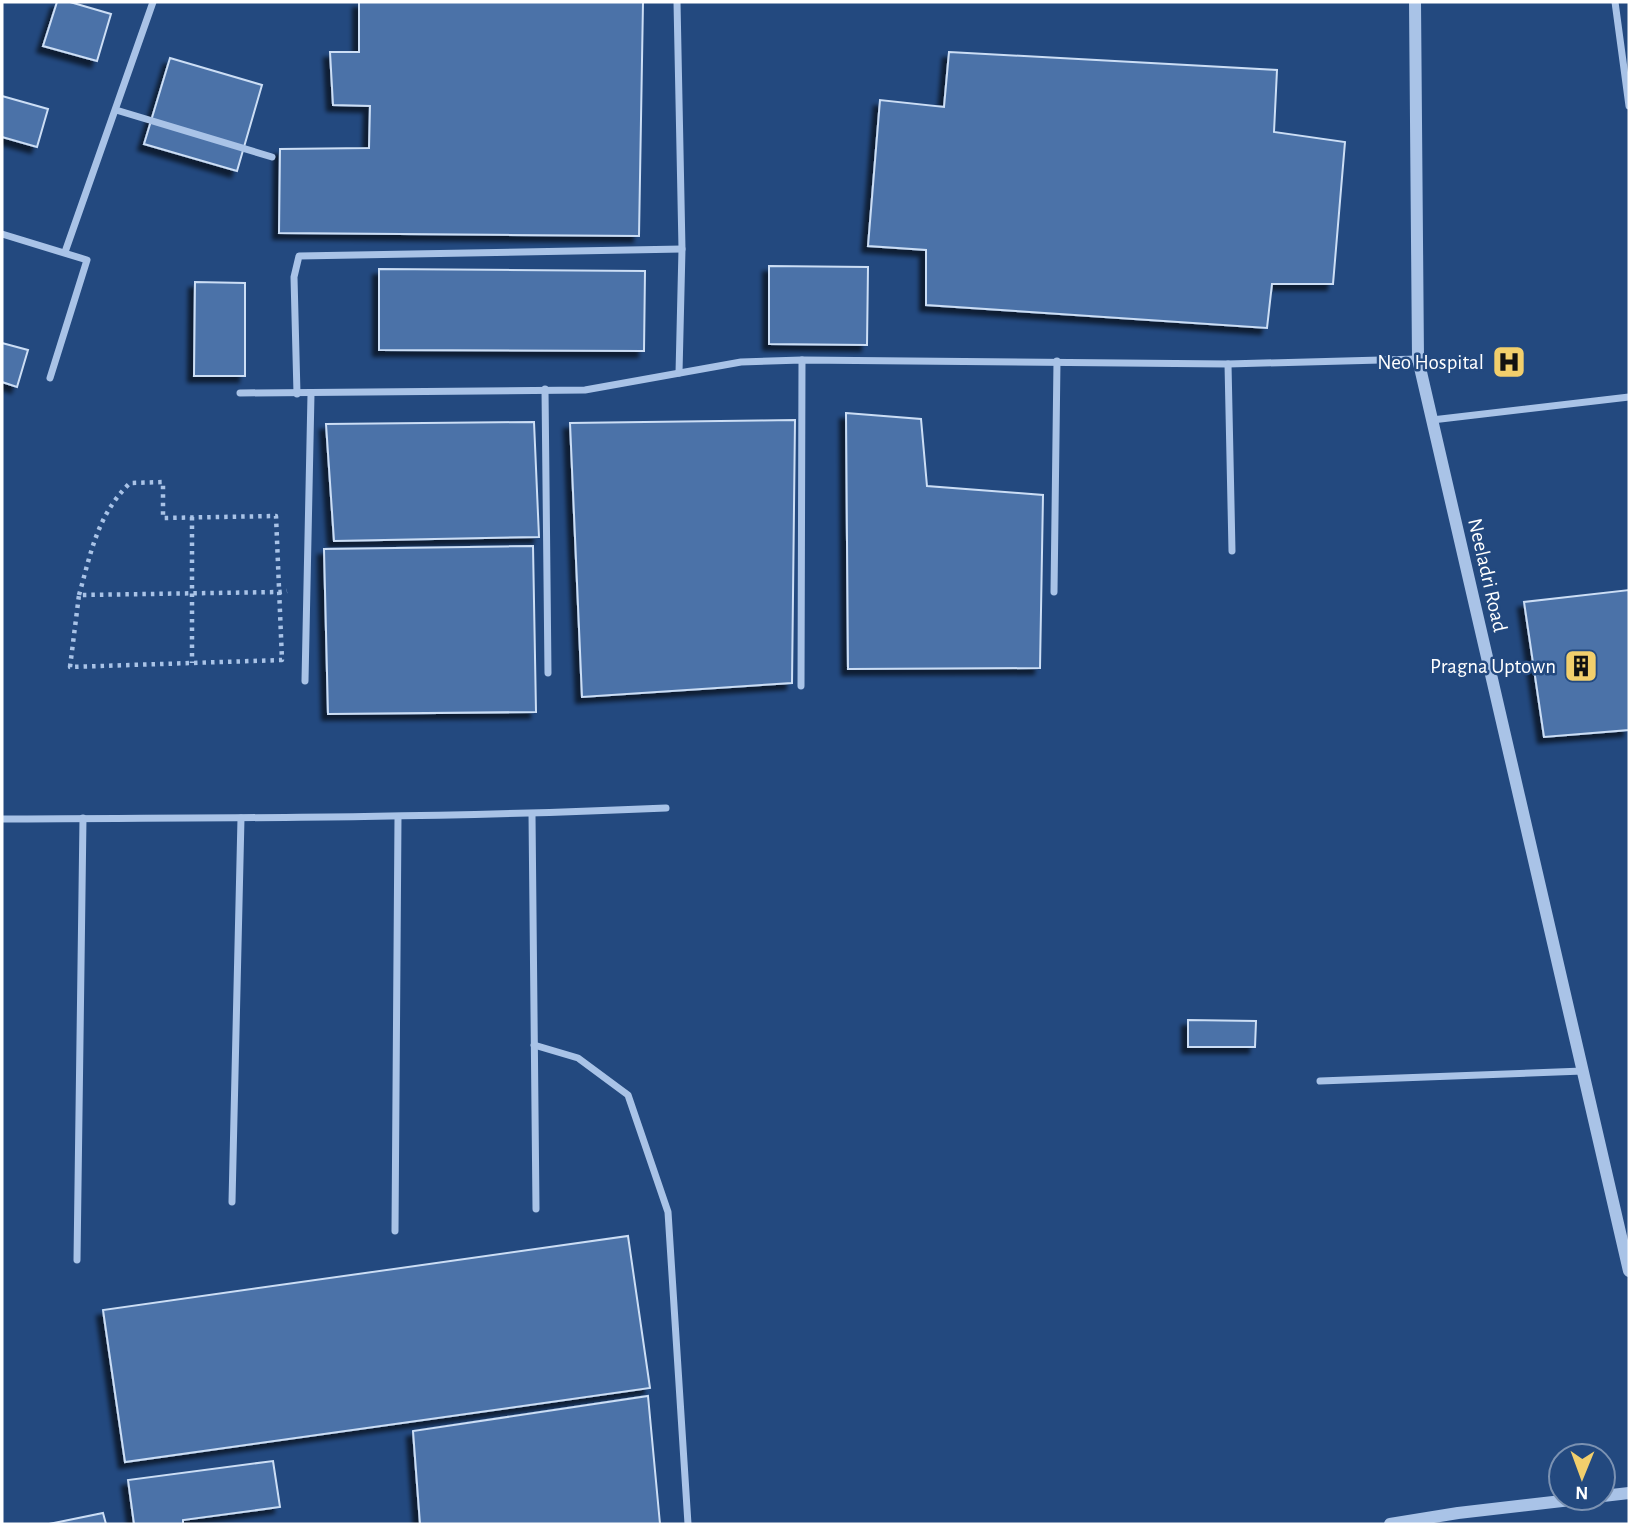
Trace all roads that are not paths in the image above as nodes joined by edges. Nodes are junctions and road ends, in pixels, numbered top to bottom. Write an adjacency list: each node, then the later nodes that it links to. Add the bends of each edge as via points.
1 (153, 2): 6 (street)
2 (677, 2): 9 (street)
3 (1415, 2): 11 (street, Neeladri Road)
4 (1615, 2): 5 (street)
5 (1629, 106)
6 (116, 110): 7 (street); 10 (street)
7 (272, 157)
8 (2, 234): 10 (street)
9 (681, 249): 15 (street); 19 (street, via 299,256 294,277)
10 (65, 253): 16 (street, via 88,260)
11 (1418, 359): 14 (street); 22 (street, Neeladri Road)
12 (802, 360): 13 (street); 15 (street, via 741,362); 27 (street)
13 (1057, 361): 14 (street); 24 (street)
14 (1228, 364): 23 (street)
15 (679, 373): 17 (street, via 585,390)
16 (50, 378)
17 (545, 389): 20 (street); 25 (street)
18 (240, 393): 19 (street)
19 (298, 394): 20 (street)
20 (311, 394): 26 (street)
21 (1629, 397): 22 (street)
22 (1432, 421): 35 (street, Neeladri Road)
23 (1232, 551)
24 (1054, 592)
25 (548, 673)
26 (305, 681)
27 (801, 686)
28 (666, 808): 29 (street)
29 (532, 814): 30 (street); 34 (street)
30 (398, 817): 32 (street); 39 (street)
31 (83, 818): 32 (street); 33 (street); 40 (street)
32 (241, 818): 37 (street)
33 (2, 819)
34 (534, 1045): 38 (street); 43 (street, via 578,1058 628,1095 668,1212)
35 (1583, 1071): 36 (street); 41 (street, Neeladri Road)
36 (1320, 1081)
37 (232, 1202)
38 (536, 1209)
39 (396, 1231)
40 (77, 1260)
41 (1629, 1271)
42 (1547, 1503): 44 (street)
43 (688, 1524)
44 (1390, 1524)

